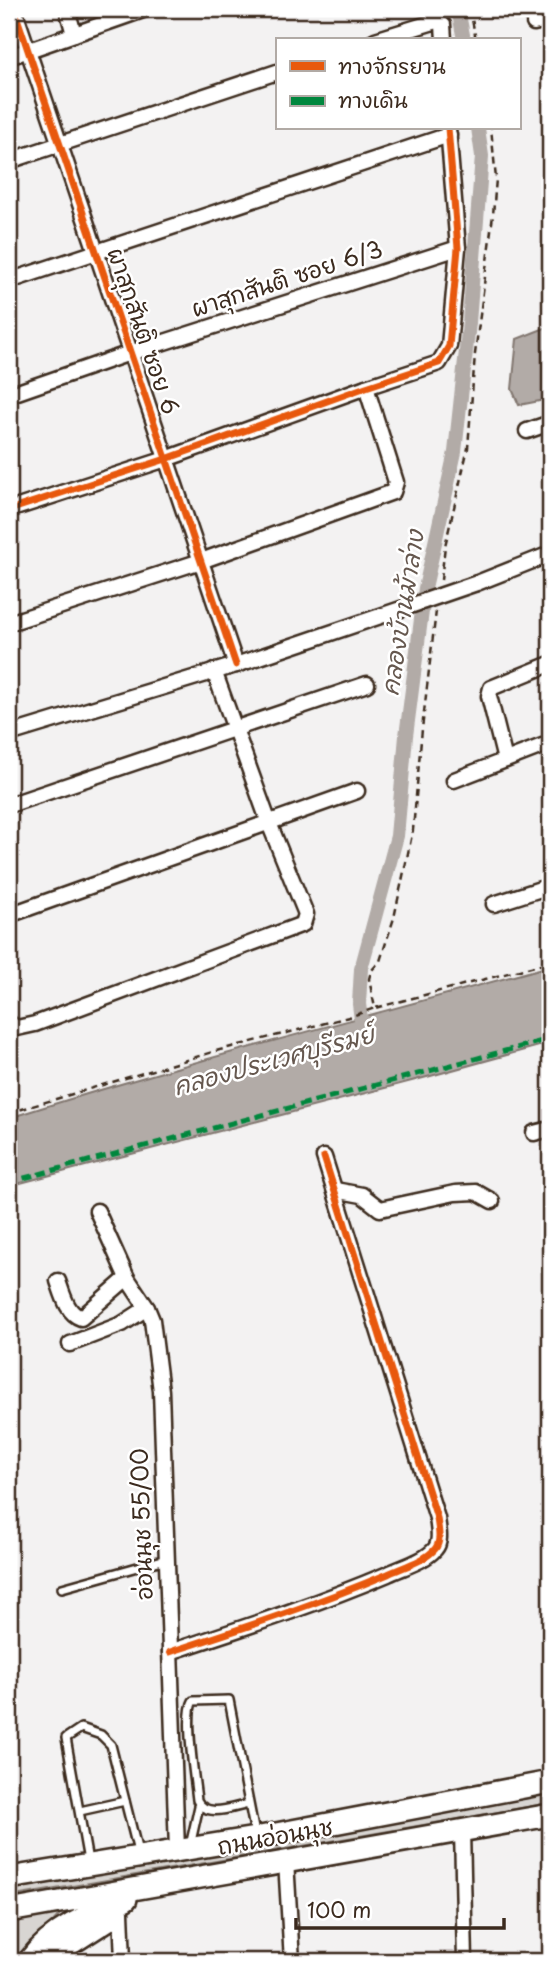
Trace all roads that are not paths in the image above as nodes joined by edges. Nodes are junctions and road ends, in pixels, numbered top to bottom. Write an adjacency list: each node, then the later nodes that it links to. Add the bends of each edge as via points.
1 (14, 9): 9 (street, ผาสุกสันติ ซอย 6)
2 (67, 9): 6 (street)
3 (146, 9): 6 (street)
4 (550, 19): 5 (street)
5 (534, 23)
6 (74, 34): 9 (street)
7 (381, 38): 8 (street, via 437,21 443,25)
8 (444, 38)
9 (28, 51): 10 (street); 13 (street, ผาสุกสันติ ซอย 6)
10 (9, 57)
11 (276, 72): 13 (street)
12 (449, 131): 15 (street); 16 (street)
13 (59, 143): 14 (street); 16 (street, ผาสุกสันติ ซอย 6)
14 (9, 161)
15 (458, 248): 18 (street, ผาสุกสันติ ซอย 6/3); 19 (street, via 446,355 439,363)
16 (96, 252): 17 (street); 18 (street, ผาสุกสันติ ซอย 6)
17 (9, 281)
18 (130, 353): 20 (street, ผาสุกสันติ ซอย 6/3); 23 (street, ผาสุกสันติ ซอย 6)
19 (366, 387): 23 (street); 26 (street, via 396,482 393,492)
20 (9, 395)
21 (550, 423): 22 (street)
22 (527, 431)
23 (166, 459): 24 (street); 26 (street, ผาสุกสันติ ซอย 6)
24 (9, 510)
25 (550, 554): 29 (street, bridge)
26 (201, 561): 27 (street); 29 (street, ผาสุกสันติ ซอย 6)
27 (9, 623)
28 (550, 664): 35 (street, via 491,688)
29 (236, 665): 30 (street)
30 (214, 671): 32 (street); 33 (street)
31 (367, 684): 32 (street)
32 (236, 729): 38 (street); 39 (street)
33 (9, 734)
34 (550, 743): 35 (street)
35 (505, 760): 36 (street)
36 (454, 779)
37 (358, 791): 39 (street)
38 (9, 805)
39 (269, 823): 42 (street); 43 (street, via 306,914 303,924 35,1024 17,1028)
40 (550, 886): 41 (street)
41 (494, 904)
42 (9, 915)
43 (9, 1023)
44 (550, 1129): 45 (street)
45 (534, 1133)
46 (324, 1157): 47 (street)
47 (335, 1190): 48 (street, via 362,1195 380,1209 455,1193 476,1192); 56 (street, via 434,1507 440,1542 415,1562 373,1580)
48 (492, 1200)
49 (97, 1211): 50 (street, อ่อนนุช 55/00)
50 (127, 1278): 51 (street, via 82,1318 69,1309); 52 (street, อ่อนนุช 55/00)
51 (58, 1281)
52 (147, 1308): 53 (street, via 122,1324); 54 (street, อ่อนนุช 55/00, via 161,1391)
53 (70, 1344)
54 (166, 1559): 55 (lane); 56 (street, อ่อนนุช 55/00)
55 (62, 1588)
56 (170, 1653): 65 (street, อ่อนนุช 55/00)
57 (550, 1782): 64 (main road, ถนนอ่อนนุช)
58 (125, 1801): 61 (lane); 61 (lane, via 111,1745 101,1735 82,1728 66,1738); 66 (lane)
59 (249, 1804): 60 (lane, via 217,1810); 60 (lane, via 229,1700 214,1699 196,1700 190,1709); 64 (lane)
60 (199, 1805): 65 (lane)
61 (80, 1811): 68 (lane)
62 (550, 1815): 63 (main road, ถนนอ่อนนุช)
63 (462, 1830): 67 (main road, ถนนอ่อนนุช); 77 (street)
64 (255, 1838): 65 (main road, ถนนอ่อนนุช)
65 (183, 1849): 66 (main road, ถนนอ่อนนุช)
66 (139, 1857): 68 (main road, ถนนอ่อนนุช)
67 (286, 1861): 70 (main road, ถนนอ่อนนุช); 76 (street)
68 (89, 1865): 69 (main road, ถนนอ่อนนุช)
69 (9, 1878)
70 (170, 1882): 71 (main road, ถนนอ่อนนุช); 72 (main road); 73 (main road, via 70,1925)
71 (9, 1911)
72 (121, 1912): 74 (main road, via 91,1929); 75 (street)
73 (29, 1961)
74 (52, 1961)
75 (123, 1961)
76 (292, 1961)
77 (465, 1961)

